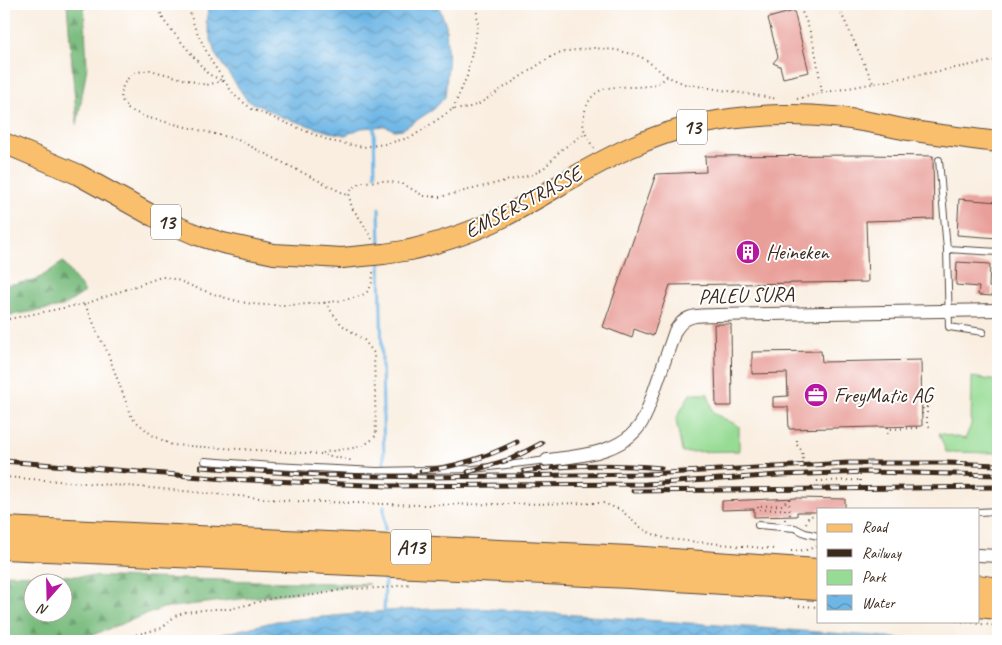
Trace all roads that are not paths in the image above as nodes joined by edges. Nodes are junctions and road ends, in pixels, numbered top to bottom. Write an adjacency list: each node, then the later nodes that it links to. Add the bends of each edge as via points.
1 (998, 142): 2 (main road, EMSERSTRASSE / 13, bridge, via 835,117 782,115 732,119 693,126 638,144 602,160 502,218 461,235 410,250 342,258 274,254 197,235 153,216 77,174)
2 (4, 143)
3 (939, 160): 4 (lane)
4 (947, 249): 5 (lane); 7 (lane)
5 (998, 252)
6 (998, 310): 7 (street, PALEU SURA)
7 (947, 311): 8 (lane, via 949,327); 9 (street, PALEU SURA, via 687,317 675,331 643,422 637,430 622,441 595,452)
8 (983, 332)
9 (548, 460): 10 (lane, via 474,469 366,470)
10 (205, 461)
11 (998, 511): 12 (lane)
12 (980, 512)
13 (758, 525): 15 (lane, via 795,528)
14 (4, 528): 19 (highway, A13, via 630,557)
15 (817, 536)
16 (4, 548): 21 (highway, A13, via 638,577)
17 (980, 554): 18 (street)
18 (998, 556)
19 (817, 570)
20 (980, 586): 22 (highway)
21 (817, 589)
22 (998, 589)
23 (980, 606): 24 (highway)
24 (998, 608)

